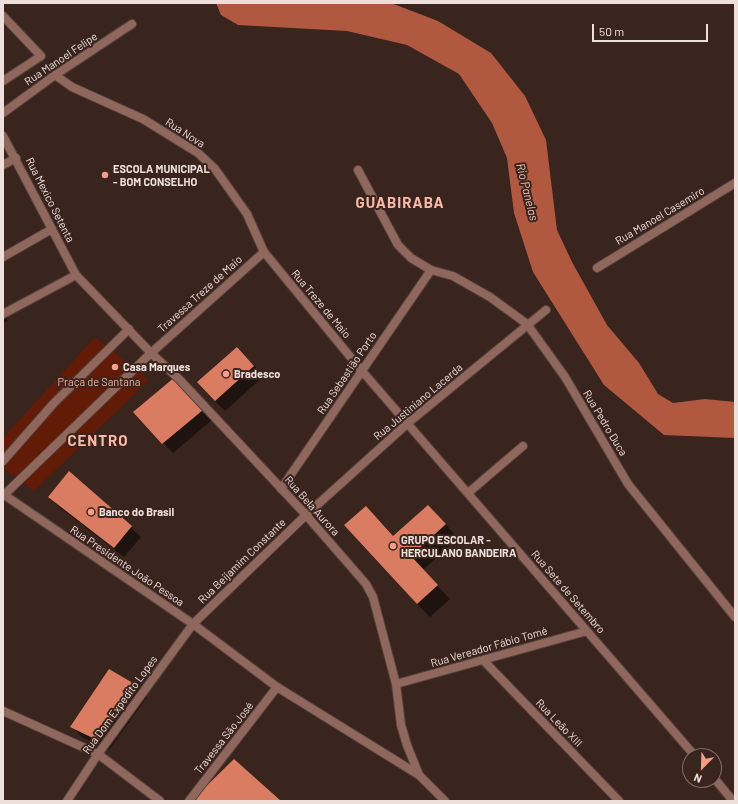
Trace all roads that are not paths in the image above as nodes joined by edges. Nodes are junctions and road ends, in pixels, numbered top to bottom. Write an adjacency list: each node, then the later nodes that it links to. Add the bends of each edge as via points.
1 (3, 16): 4 (street, via 41,56)
2 (132, 24): 3 (street, Rua Manoel Felipe)
3 (55, 75): 5 (street, Rua Manoel Felipe); 12 (street, Rua Nova, via 78,90 143,119 198,153 215,169 247,214)
4 (3, 81)
5 (3, 113)
6 (3, 136): 7 (street, Rua Mexico Setenta)
7 (16, 158): 8 (street); 11 (street, Rua Mexico Setenta)
8 (3, 166)
9 (358, 170): 15 (street, Rua Pedro Duca, via 398,245 411,258)
10 (735, 183): 14 (street, Rua Manoel Casemiro)
11 (52, 228): 13 (street); 16 (street, Rua Mexico Setenta)
12 (264, 252): 21 (street, Travessa Treze de Maio); 22 (street, Rua Treze de Maio)
13 (3, 257)
14 (597, 268)
15 (431, 270): 19 (street, Rua Pedro Duca, via 454,276 473,286); 22 (street, Rua Sebastião Porto)
16 (76, 275): 18 (street); 20 (street, Rua Bela Aurora)
17 (546, 310): 19 (street, Rua Justiniano Lacerda)
18 (3, 314)
19 (527, 324): 23 (street, Rua Justiniano Lacerda); 30 (street, Rua Pedro Duca, via 565,377 628,484)
20 (129, 329): 21 (street, Rua Bela Aurora); 25 (street, via 54,403)
21 (151, 353): 26 (street, Rua Bela Aurora, via 180,379); 28 (street)
22 (362, 371): 23 (street, Rua Treze de Maio); 26 (street, Rua Sebastião Porto)
23 (408, 423): 27 (street, Rua Sete de Setembro); 29 (street, Rua Justiniano Lacerda)
24 (523, 446): 27 (street)
25 (3, 461)
26 (281, 489): 29 (street, Rua Bela Aurora)
27 (468, 493): 32 (street, Rua Sete de Setembro)
28 (4, 494): 31 (street, Rua Presidente João Pessoa)
29 (306, 515): 31 (street, Rua Beijamim Constante); 34 (street, Rua Bela Aurora, via 366,584 373,597)
30 (735, 617)
31 (193, 624): 35 (street, Rua Presidente João Pessoa); 38 (street, Rua Dom Expedito Lopes)
32 (587, 631): 33 (street, Rua Vereador Fábio Tomé); 37 (street, Rua Sete de Setembro)
33 (483, 660): 34 (street, Rua Vereador Fábio Tomé); 45 (street, Rua Leão XIII)
34 (396, 684): 39 (street, Rua Bela Aurora, via 401,725)
35 (277, 688): 39 (street, Rua Presidente João Pessoa); 43 (street, Travessa São José)
36 (3, 711): 38 (street)
37 (688, 748)
38 (98, 754): 41 (street, Rua Dom Expedito Lopes); 42 (street)
39 (419, 775): 44 (street, Rua Bela Aurora)
40 (722, 788): 46 (street)
41 (67, 801)
42 (160, 801)
43 (189, 801)
44 (445, 801)
45 (619, 801)
46 (733, 801)

